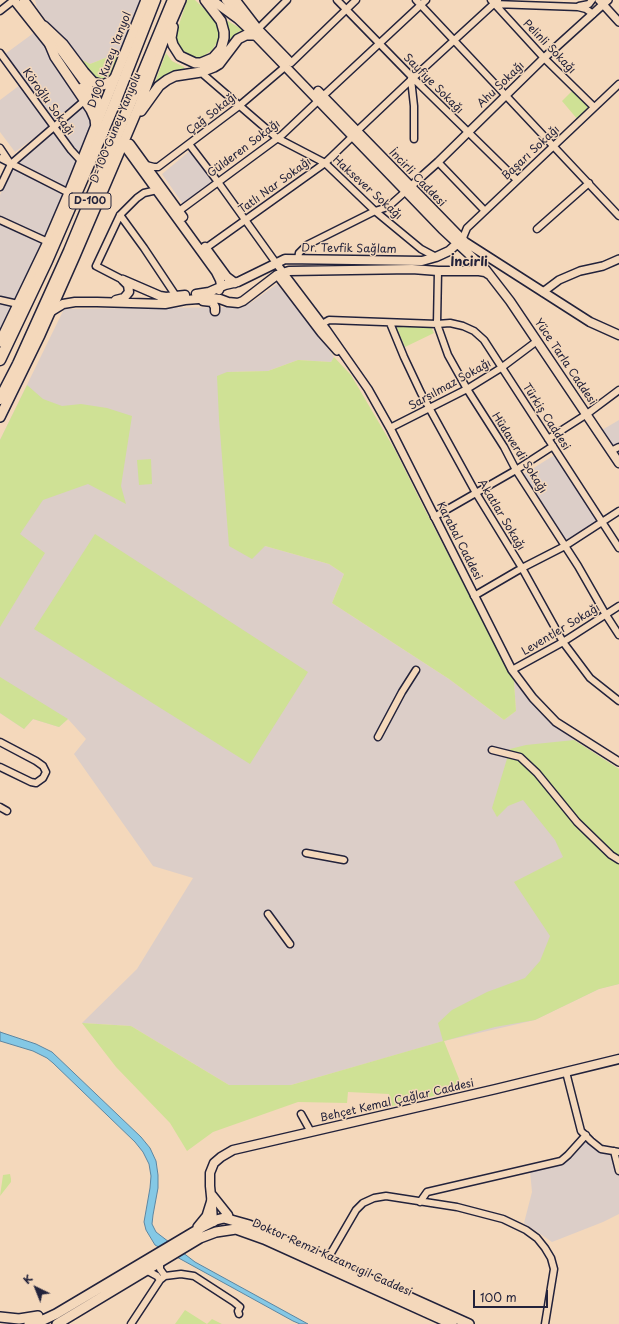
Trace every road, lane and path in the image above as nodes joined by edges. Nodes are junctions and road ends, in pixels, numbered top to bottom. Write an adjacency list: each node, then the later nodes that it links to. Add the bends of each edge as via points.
1 (4, 0): 23 (street)
2 (14, 0): 23 (street); 31 (main road)
3 (24, 0): 25 (main road)
4 (30, 0): 25 (main road)
5 (146, 0): 35 (main road, D100 Kuzey Yanyol)
6 (155, 0): 108 (highway, D-100, via 77,192)
7 (206, 0): 19 (main road, via 222,21 224,38 217,54 201,63 184,59 173,45 171,38)
8 (212, 0): 28 (main road, İncirli Caddesi)
9 (226, 0): 28 (main road, İncirli Caddesi)
10 (235, 0): 28 (main road)
11 (287, 0): 28 (street)
12 (338, 0): 22 (street, Sayfiye Sokağı)
13 (356, 0): 22 (street, Çağ Sokağı)
14 (416, 0): 20 (street)
15 (426, 0): 20 (street, Gülderen Sokağı)
16 (592, 0): 21 (street, via 589,4)
17 (494, 1): 21 (street); 29 (street, Tatlı Nar Sokağı); 33 (street, Pelinli Sokağı)
18 (603, 1): 24 (street, Ahu Sokağı); 26 (street)
19 (177, 3): 46 (main road, D-100 Güney Yanyolu); 113 (highway, D-100, via 66,258)
20 (421, 5): 29 (street); 30 (street, Gülderen Sokağı)
21 (578, 7): 24 (street)
22 (347, 10): 30 (street, Sayfiye Sokağı); 34 (street, Çağ Sokağı)
23 (1, 11)
24 (593, 14): 33 (street, Ahu Sokağı)
25 (36, 15): 27 (main road)
26 (619, 22)
27 (44, 26): 31 (main road, via 99,107); 35 (main road, via 93,82 103,85)
28 (256, 30): 34 (main road, İncirli Caddesi); 46 (main road, via 238,39 214,67 175,76 159,86)
29 (455, 41): 37 (street, Tatlı Nar Sokağı); 39 (street)
30 (380, 44): 37 (street, Sayfiye Sokağı); 40 (street, Gülderen Sokağı)
31 (50, 45): 41 (main road, via 55,58)
32 (0, 53): 44 (street, Köroğlu Sokağı)
33 (544, 58): 39 (street, Ahu Sokağı); 43 (street, Pelinli Sokağı)
34 (288, 65): 40 (main road, İncirli Caddesi); 42 (street, Çağ Sokağı)
35 (117, 75): 45 (main road, D100 Kuzey Yanyol)
36 (204, 75): 42 (street, Haksever Sokağı)
37 (412, 79): 47 (street, Sayfiye Sokağı); 48 (street, Tatlı Nar Sokağı); 50 (street)
38 (618, 86): 43 (street, Başarı Sokağı)
39 (506, 96): 47 (street, Ahu Sokağı); 52 (street)
40 (321, 98): 48 (main road, İncirli Caddesi); 49 (street, Gülderen Sokağı)
41 (84, 101): 44 (street); 45 (main road, via 95,119)
42 (239, 106): 49 (street, Haksever Sokağı); 51 (street, Çağ Sokağı)
43 (594, 107): 52 (street, Başarı Sokağı)
44 (55, 127): 55 (street, Köroğlu Sokağı); 58 (street)
45 (96, 128): 55 (main road, D100 Kuzey Yanyol)
46 (129, 128): 101 (main road, D-100 Güney Yanyolu)
47 (468, 132): 56 (street, Ahu Sokağı); 60 (street, Sayfiye Sokağı)
48 (355, 133): 57 (street, Tatlı Nar Sokağı); 64 (main road, İncirli Caddesi)
49 (277, 138): 57 (street, Haksever Sokağı); 61 (street, Gülderen Sokağı)
50 (414, 139)
51 (190, 144): 59 (street, Çağ Sokağı, via 158,166); 61 (street)
52 (554, 145): 60 (street, Başarı Sokağı); 62 (street)
53 (0, 148): 58 (street)
54 (0, 158): 58 (street)
55 (82, 162): 66 (main road, D100 Kuzey Yanyol)
56 (438, 162): 64 (street, Ahu Sokağı); 69 (street)
57 (325, 163): 68 (street, Haksever Sokağı); 73 (street, Tatlı Nar Sokağı)
58 (11, 164): 63 (street); 66 (street)
59 (146, 165): 65 (main road, via 128,146); 67 (main road)
60 (517, 180): 69 (street, Başarı Sokağı)
61 (218, 182): 67 (street, Gülderen Sokağı); 73 (street)
62 (589, 183): 71 (street); 74 (street)
63 (0, 187)
64 (408, 189): 68 (street, via 388,207); 76 (main road, İncirli Caddesi)
65 (157, 190): 70 (street, via 144,193); 91 (main road, via 217,274 221,285)
66 (69, 193): 75 (main road, D100 Kuzey Yanyol)
67 (179, 211): 77 (main road)
68 (375, 211): 78 (street, Haksever Sokağı); 80 (street, via 307,245 299,253)
69 (485, 211): 76 (street, Başarı Sokağı, via 467,228)
70 (120, 215): 89 (street, via 96,266); 93 (street)
71 (619, 216)
72 (0, 220): 75 (street)
73 (245, 220): 77 (street, Tatlı Nar Sokağı); 83 (street)
74 (537, 229)
75 (48, 242): 99 (main road, D100 Kuzey Yanyol)
76 (461, 243): 79 (main road, Dr. Tevfik Sağlam); 84 (main road, via 455,253); 87 (main road, İncirli Caddesi); 88 (main road, İncirli Caddesi)
77 (206, 248): 90 (main road, via 227,277)
78 (421, 249): 79 (street, Haksever Sokağı); 82 (street, via 423,255)
79 (436, 257): 82 (main road, Dr. Tevfik Sağlam)
80 (298, 258): 82 (main road, Dr. Tevfik Sağlam); 83 (main road, Dr. Tevfik Sağlam)
81 (619, 259): 92 (street, via 559,280)
82 (418, 261)
83 (276, 263): 86 (street, Karabal Caddesi); 90 (main road, Dr. Tevfik Sağlam)
84 (412, 269): 85 (main road); 86 (main road, via 336,269 289,271)
85 (438, 271): 87 (main road, via 479,271); 104 (street, Hüdaverdi Sokağı)
86 (280, 274): 94 (main road); 103 (street, Karabal Caddesi); 109 (street, Karabal Caddesi, via 321,333)
87 (490, 276): 88 (main road, via 495,268); 106 (main road, Yüce Tarla Caddesi)
88 (517, 276): 92 (main road, İncirli Caddesi)
89 (123, 280): 93 (main road, via 160,296); 98 (main road, via 129,289 126,297)
90 (238, 282): 91 (main road); 94 (main road, via 248,287)
91 (219, 289): 93 (main road); 95 (main road)
92 (543, 292): 105 (main road, İncirli Caddesi, via 590,322)
93 (176, 296)
94 (247, 298): 95 (main road, via 238,303)
95 (220, 299): 97 (main road)
96 (0, 300): 99 (street)
97 (185, 300): 98 (main road, via 165,304); 100 (main road, via 212,302)
98 (97, 302): 101 (main road, via 63,304)
99 (18, 304): 107 (main road, D100 Kuzey Yanyol)
100 (215, 311)
101 (50, 312): 116 (main road, D-100 Güney Yanyolu)
102 (390, 323): 103 (street, Türkiş Caddesi, via 329,320); 104 (street, Türkiş Caddesi); 114 (street, Akatlar Sokağı)
103 (322, 324): 109 (street, Karabal Caddesi)
104 (437, 324): 110 (street, Türkiş Caddesi, via 450,323 474,331 484,340); 111 (street, Hüdaverdi Sokağı, via 448,356)
105 (619, 335)
106 (537, 341): 110 (street, Sarsılmaz Sokağı); 115 (main road, Yüce Tarla Caddesi)
107 (0, 342)
108 (0, 360)
109 (350, 364): 117 (street, Karabal Caddesi)
110 (501, 368): 111 (street, Sarsılmaz Sokağı); 118 (street, Türkiş Caddesi)
111 (467, 389): 114 (street, Sarsılmaz Sokağı); 123 (street, Hüdaverdi Sokağı)
112 (619, 390): 115 (street)
113 (0, 399)
114 (430, 408): 117 (street, Sarsılmaz Sokağı); 124 (street, Akatlar Sokağı)
115 (587, 414): 118 (street); 121 (main road, Yüce Tarla Caddesi)
116 (0, 417)
117 (390, 428): 126 (street, Karabal Caddesi)
118 (548, 439): 119 (street, Türkiş Caddesi)
119 (553, 446): 123 (street); 127 (street, Türkiş Caddesi)
120 (619, 447): 121 (street)
121 (611, 451): 122 (main road, Yüce Tarla Caddesi)
122 (619, 463)
123 (516, 470): 124 (street); 128 (street, Hüdaverdi Sokağı)
124 (476, 493): 126 (street); 130 (street, Akatlar Sokağı)
125 (619, 511): 127 (street)
126 (434, 517): 131 (street, Karabal Caddesi)
127 (602, 523): 128 (street); 129 (street, Türkiş Caddesi)
128 (565, 546): 130 (street); 133 (street, Hüdaverdi Sokağı)
129 (619, 548)
130 (522, 568): 131 (street); 135 (street, Akatlar Sokağı)
131 (474, 596): 137 (street, Karabal Caddesi)
132 (619, 606): 133 (street, Leventler Sokağı)
133 (606, 615): 134 (street, Hüdaverdi Sokağı); 135 (street, Leventler Sokağı)
134 (619, 635)
135 (563, 642): 137 (street, Leventler Sokağı); 138 (street, Akatlar Sokağı, via 590,678)
136 (416, 670): 139 (street)
137 (512, 670): 142 (street, Karabal Caddesi, via 533,698 556,722)
138 (619, 701)
139 (378, 737)
140 (0, 742): 143 (street, via 36,761 46,772 36,783)
141 (492, 750): 148 (street, via 520,757 577,822 610,855)
142 (619, 761)
143 (0, 767)
144 (0, 807): 145 (street)
145 (7, 811)
146 (306, 853): 147 (street)
147 (344, 860)
148 (619, 860)
149 (268, 914): 150 (street)
150 (290, 944)
151 (619, 1059): 152 (main road, Behçet Kemal Çağlar Caddesi)
152 (566, 1072): 154 (main road, Behçet Kemal Çağlar Caddesi); 155 (street, via 581,1131)
153 (301, 1114): 154 (street)
154 (310, 1132): 158 (main road, Behçet Kemal Çağlar Caddesi, via 233,1150 221,1157 214,1163 210,1172)
155 (586, 1135): 156 (street, via 601,1149); 159 (street, via 561,1161 427,1192)
156 (617, 1152): 157 (street)
157 (619, 1171)
158 (211, 1197): 160 (main road); 161 (main road, Behçet Kemal Çağlar Caddesi); 164 (main road, via 207,1216)
159 (420, 1202): 166 (street, via 386,1196 363,1203 356,1210); 179 (street, via 456,1207 503,1219 537,1238 551,1258 554,1269)
160 (229, 1219): 161 (main road, Doktor Remzi Kazancıgil Caddesi); 162 (main road); 166 (main road, Doktor Remzi Kazancıgil Caddesi, via 249,1224)
161 (213, 1222): 163 (main road); 164 (main road, Doktor Remzi Kazancıgil Caddesi)
162 (228, 1230): 163 (main road, Doktor Remzi Kazancıgil Caddesi); 177 (main road, Doktor Remzi Kazancıgil Caddesi, via 236,1229 264,1239)
163 (216, 1232): 165 (main road, Doktor Remzi Kazancıgil Caddesi)
164 (190, 1234): 165 (main road, Doktor Remzi Kazancıgil Caddesi, via 178,1241)
165 (161, 1258): 167 (main road, Doktor Remzi Kazancıgil Caddesi); 168 (street); 169 (main road, Doktor Remzi Kazancıgil Caddesi)
166 (327, 1260): 178 (main road, Doktor Remzi Kazancıgil Caddesi)
167 (146, 1270): 168 (street); 171 (main road, Doktor Remzi Kazancıgil Caddesi)
168 (162, 1278): 170 (street, via 181,1274 194,1276 240,1307); 176 (street)
169 (89, 1295): 172 (main road, via 32,1317); 173 (main road, Doktor Remzi Kazancıgil Caddesi, via 56,1314)
170 (239, 1314)
171 (72, 1315): 174 (main road, Doktor Remzi Kazancıgil Caddesi); 175 (main road)
172 (0, 1317)
173 (29, 1324)
174 (57, 1324)
175 (62, 1324)
176 (131, 1324)
177 (452, 1324)
178 (469, 1324)
179 (545, 1324)

